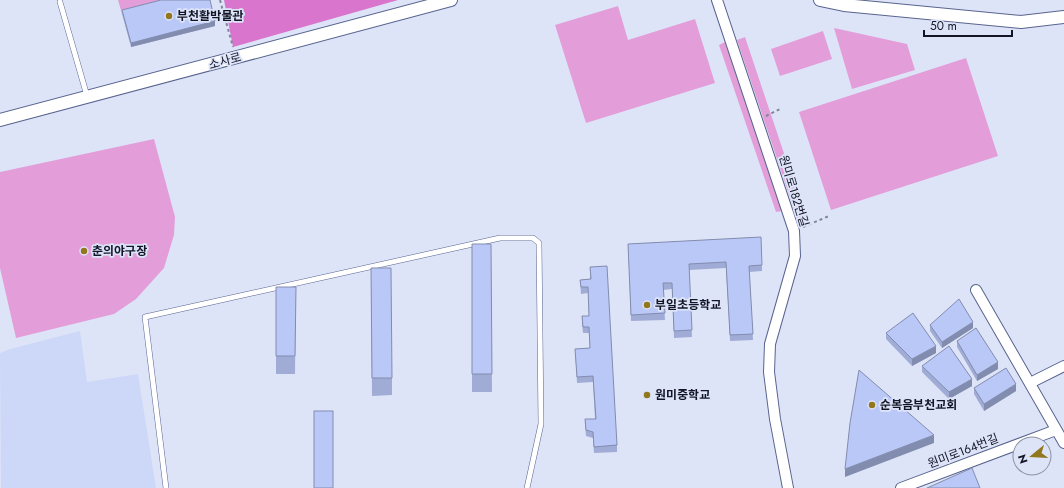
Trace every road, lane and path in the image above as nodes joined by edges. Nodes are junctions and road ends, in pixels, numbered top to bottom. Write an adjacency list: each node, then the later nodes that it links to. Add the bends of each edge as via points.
1 (220, 0): 7 (path)
2 (450, 0): 7 (street, 소사로)
3 (717, 0): 11 (street, 원미로182번길)
4 (820, 0): 6 (street, via 844,5 1021,22)
5 (60, 2): 8 (lane)
6 (1064, 17)
7 (236, 58): 8 (street, 소사로)
8 (87, 97): 10 (street, 소사로)
9 (782, 108): 11 (path)
10 (0, 120)
11 (758, 120): 13 (street, 원미로182번길)
12 (829, 216): 13 (path)
13 (794, 230): 21 (street, 원미로182번길, via 795,256 770,344 769,372)
14 (976, 290): 16 (street)
15 (1064, 366): 16 (street)
16 (1030, 383): 17 (street)
17 (1056, 430): 18 (street); 22 (street, 원미로164번길)
18 (1064, 443)
19 (166, 488): 20 (lane, via 145,317 500,238 533,238 539,243 541,424)
20 (527, 488)
21 (788, 488)
22 (901, 488)

